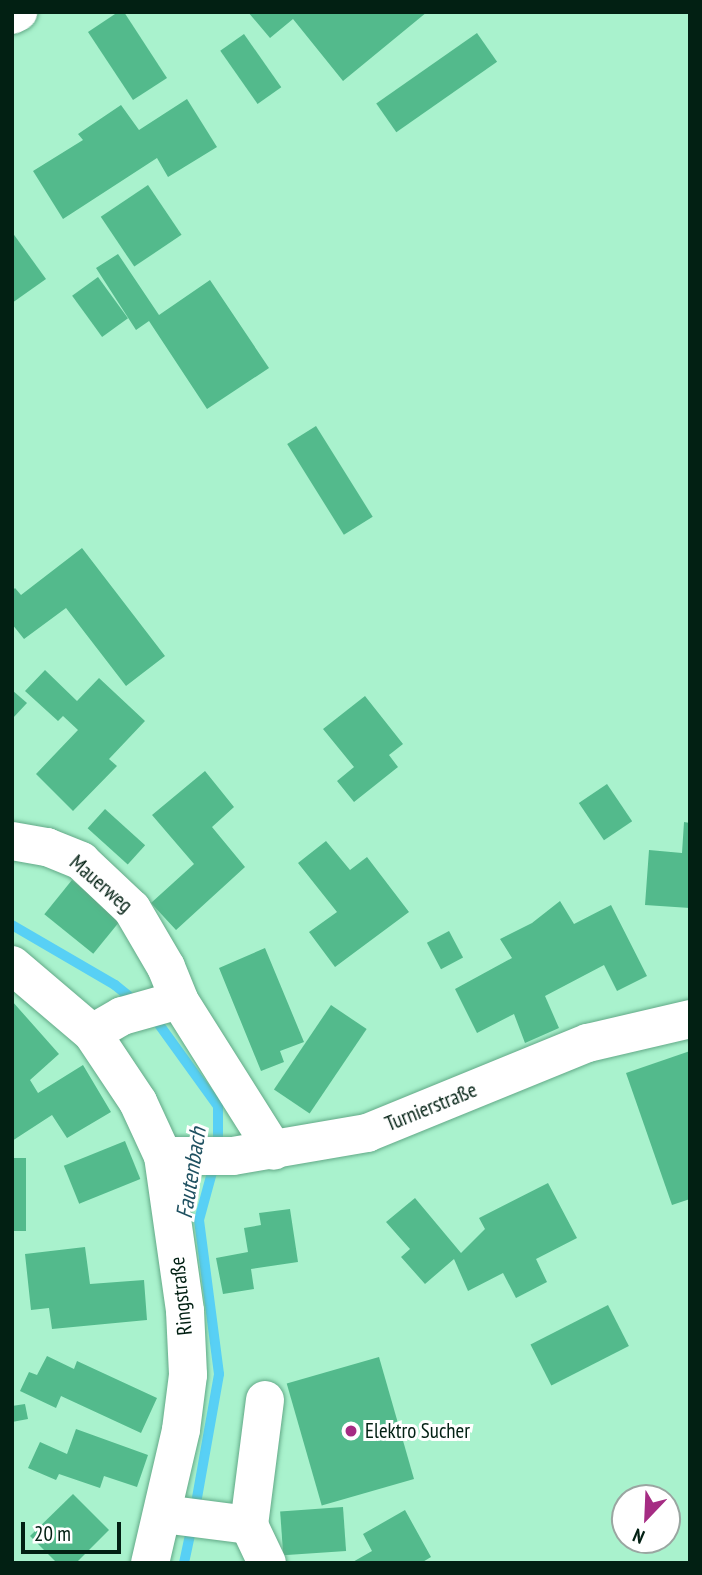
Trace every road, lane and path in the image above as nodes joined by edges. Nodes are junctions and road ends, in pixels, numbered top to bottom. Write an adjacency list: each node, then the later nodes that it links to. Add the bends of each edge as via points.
1 (18, 12): 2 (street)
2 (12, 15)
3 (12, 841): 5 (street, Mauerweg, via 47,847 81,860 132,909 158,948)
4 (12, 965): 5 (street, Ringstraße)
5 (137, 1014): 7 (street, Mauerweg); 8 (street, Ringstraße, via 138,1102)
6 (690, 1019): 7 (street, Turnierstraße, via 589,1043 367,1133)
7 (274, 1151): 8 (street, Turnierstraße)
8 (176, 1156): 10 (street, Ringstraße, via 188,1375)
9 (265, 1400): 11 (street)
10 (164, 1514): 11 (street); 12 (street, Ringstraße)
11 (249, 1525): 13 (street)
12 (150, 1563)
13 (267, 1563)

